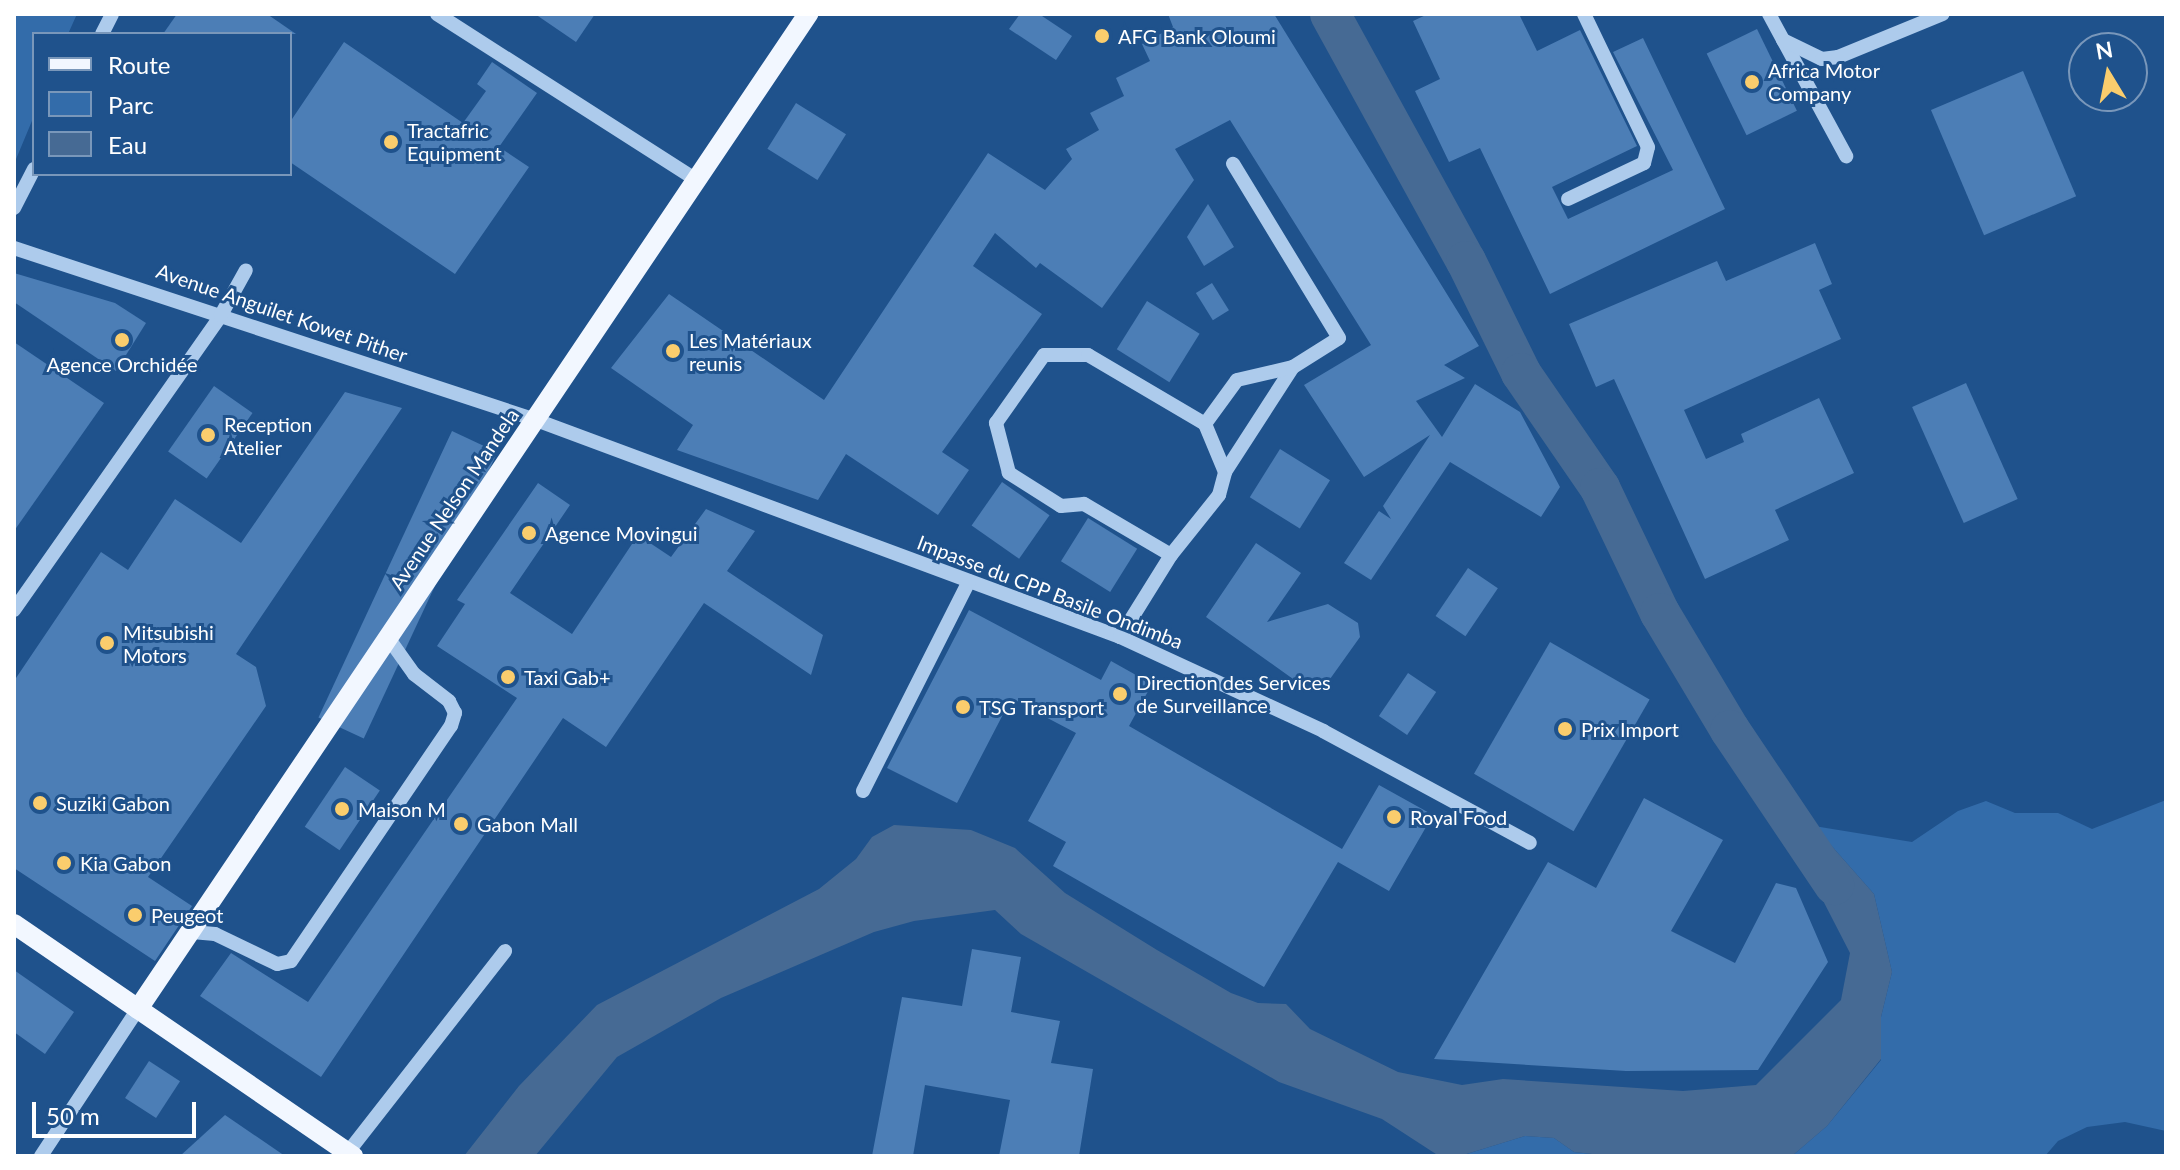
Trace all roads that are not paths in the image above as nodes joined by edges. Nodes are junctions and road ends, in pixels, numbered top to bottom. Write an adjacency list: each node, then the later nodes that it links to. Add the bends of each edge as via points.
1 (112, 14): 7 (street)
2 (437, 14): 12 (street)
3 (808, 14): 12 (main road, Avenue Nelson Mandela)
4 (1584, 14): 13 (street, via 1648,147 1644,163)
5 (1769, 14): 8 (street)
6 (1943, 14): 8 (street, via 1838,57 1822,59)
7 (103, 32)
8 (1783, 40): 9 (street)
9 (1846, 156)
10 (1233, 164): 18 (street, via 1339,338)
11 (32, 173): 14 (street)
12 (695, 179): 19 (main road, Avenue Nelson Mandela)
13 (1568, 199)
14 (14, 208)
15 (14, 248): 17 (street, Avenue Anguilet Kowet Pither)
16 (246, 270): 17 (street)
17 (221, 315): 19 (street, Avenue Anguilet Kowet Pither); 24 (street)
18 (1293, 367): 20 (street, via 1237,380); 21 (street)
19 (536, 420): 23 (street, Impasse du CPP Basile Ondimba); 26 (main road, Avenue Nelson Mandela)
20 (1205, 424): 21 (street); 22 (street, via 1088,355 1044,355 996,423 1009,473 1061,506 1084,504)
21 (1225, 472): 22 (street, via 1219,495)
22 (1171, 555): 25 (street)
23 (969, 581): 25 (street, Impasse du CPP Basile Ondimba); 27 (street)
24 (14, 610)
25 (1120, 637): 28 (street, Impasse du CPP Basile Ondimba, via 1323,731)
26 (389, 639): 30 (main road, Avenue Nelson Mandela); 30 (street, via 414,674 449,701 455,713 451,726 291,961 277,964 215,934)
27 (863, 791)
28 (1530, 843)
29 (14, 924): 32 (main road)
30 (192, 932): 32 (main road, Avenue Nelson Mandela)
31 (505, 951): 33 (street)
32 (138, 1009): 33 (main road); 34 (street)
33 (349, 1155)
34 (41, 1156)

